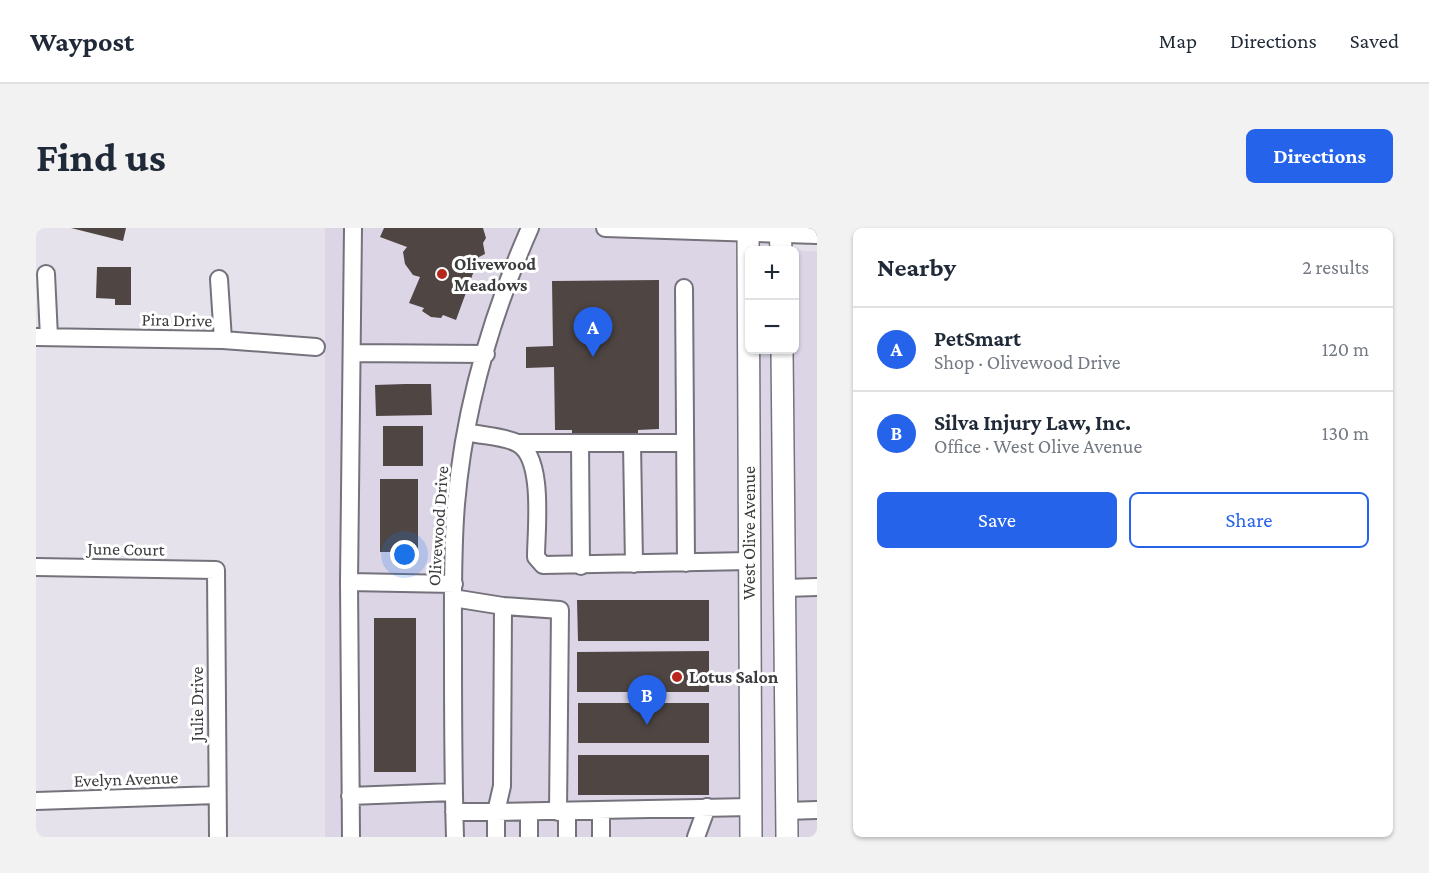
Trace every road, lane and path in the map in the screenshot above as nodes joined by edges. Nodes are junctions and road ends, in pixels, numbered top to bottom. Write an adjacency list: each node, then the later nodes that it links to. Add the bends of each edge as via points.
1 (353, 228): 13 (street)
2 (530, 228): 14 (street, Olivewood Drive, via 502,298)
3 (605, 228): 4 (street)
4 (748, 231): 6 (street); 21 (main road, West Olive Avenue)
5 (817, 235): 6 (street)
6 (780, 238)
7 (46, 274): 10 (street)
8 (219, 279): 11 (street)
9 (684, 288): 20 (street)
10 (43, 337): 11 (street, Pira Drive)
11 (223, 340): 12 (street, Pira Drive)
12 (316, 347)
13 (352, 353): 14 (street); 27 (street)
14 (486, 354): 16 (street, Olivewood Drive)
15 (782, 354): 29 (main road, West Olive Avenue)
16 (467, 432): 17 (street); 30 (street, Olivewood Drive, via 456,503)
17 (518, 443): 18 (street); 24 (street, via 532,459 536,557 543,565)
18 (580, 443): 19 (street); 24 (street)
19 (632, 443): 20 (street); 23 (street)
20 (685, 443): 22 (street)
21 (750, 561): 22 (street); 37 (main road, West Olive Avenue)
22 (686, 563): 23 (street)
23 (634, 564): 24 (street)
24 (581, 566)
25 (36, 567): 26 (street, June Court)
26 (216, 570): 33 (street, Julie Drive)
27 (349, 582): 30 (street); 34 (street)
28 (817, 587): 29 (street)
29 (785, 588): 40 (main road, West Olive Avenue)
30 (454, 591): 31 (street); 32 (street, Olivewood Drive)
31 (503, 606): 42 (street, via 502,786); 44 (street, via 560,610)
32 (453, 792): 34 (street); 41 (street, Olivewood Drive)
33 (217, 795): 35 (street, Evelyn Avenue); 45 (street, Julie Drive)
34 (350, 796): 46 (street)
35 (36, 801)
36 (708, 807): 37 (street); 39 (street); 52 (street)
37 (751, 807): 53 (main road, West Olive Avenue)
38 (817, 810): 40 (street)
39 (601, 811): 44 (street); 51 (street)
40 (786, 811): 54 (main road, West Olive Avenue)
41 (454, 812): 42 (street); 47 (street, Olivewood Drive)
42 (496, 812): 43 (street); 48 (street)
43 (529, 812): 44 (street); 49 (street)
44 (562, 812): 50 (street)
45 (218, 837)
46 (351, 837)
47 (455, 837)
48 (496, 837)
49 (529, 837)
50 (567, 837)
51 (601, 837)
52 (696, 837)
53 (751, 837)
54 (787, 837)

